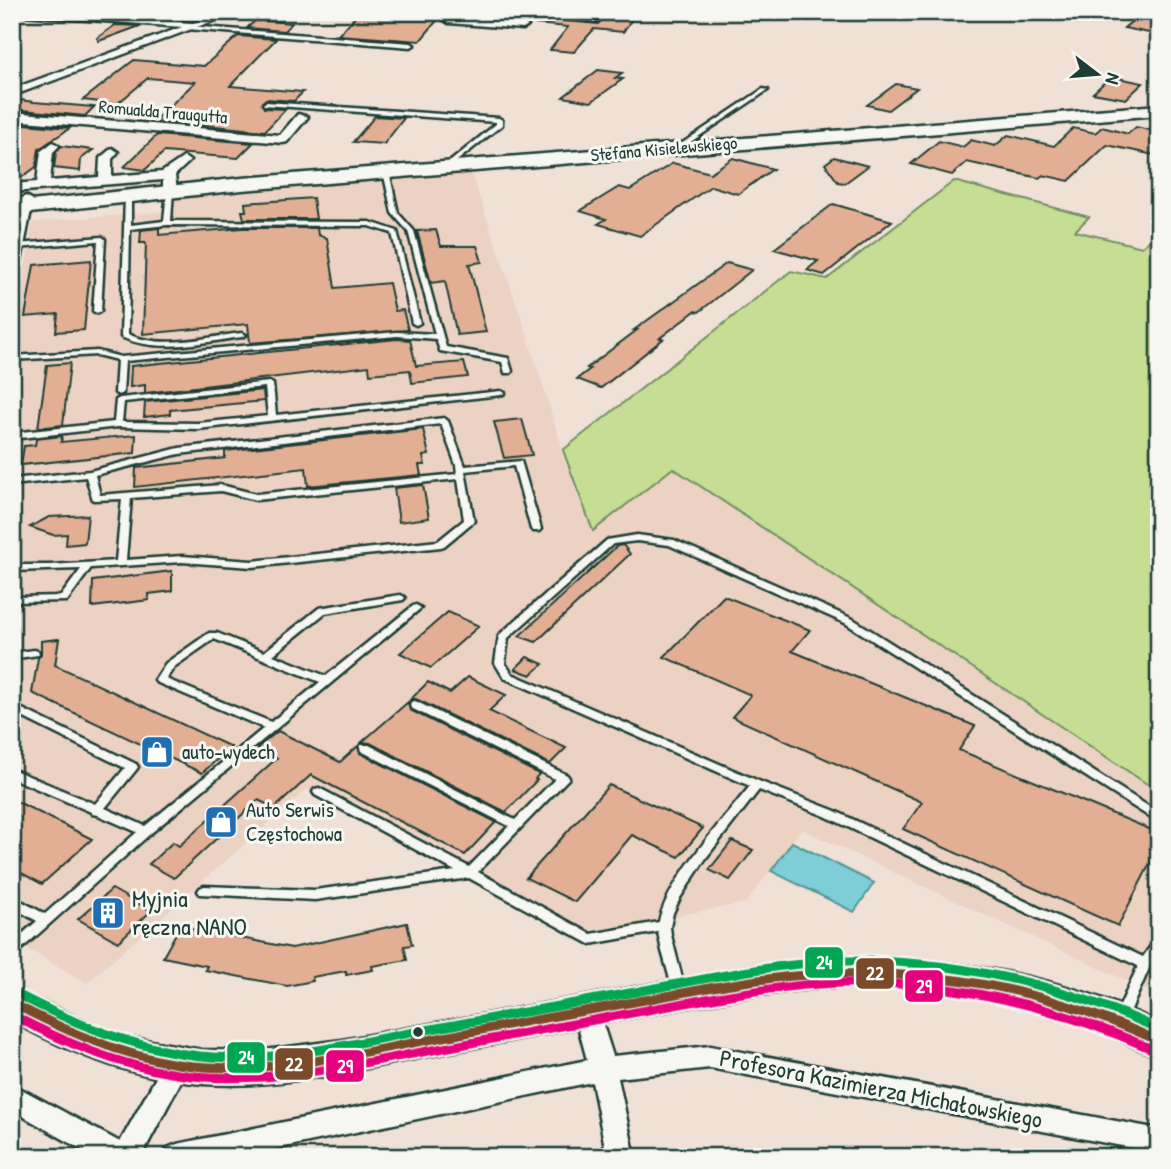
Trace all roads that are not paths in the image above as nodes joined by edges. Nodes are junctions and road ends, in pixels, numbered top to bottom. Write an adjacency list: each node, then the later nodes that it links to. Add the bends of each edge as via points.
1 (23, 12): 7 (street)
2 (232, 12): 7 (street)
3 (455, 12): 6 (street, via 449,20)
4 (531, 12): 5 (street)
5 (598, 18)
6 (523, 26)
7 (192, 27): 8 (lane); 10 (street)
8 (411, 45)
9 (765, 90): 16 (lane)
10 (12, 93)
11 (266, 104): 19 (lane, via 499,120 499,125)
12 (1159, 110): 16 (main road, Stefana Kisielewskiego)
13 (12, 116): 14 (street, Romualda Traugutta, via 283,139)
14 (302, 117)
15 (53, 146): 22 (street, via 47,151)
16 (678, 148): 19 (main road, Stefana Kisielewskiego)
17 (112, 152): 23 (street, via 106,158)
18 (184, 161): 21 (street)
19 (448, 166): 20 (main road, Stefana Kisielewskiego)
20 (386, 171): 21 (main road, Stefana Kisielewskiego); 33 (lane, via 395,214 411,231)
21 (168, 183): 23 (street, Stefana Kisielewskiego); 24 (main road, Stefana Kisielewskiego); 26 (lane)
22 (43, 185): 23 (street, Stefana Kisielewskiego); 25 (street, Stefana Kisielewskiego)
23 (102, 189): 24 (main road, Stefana Kisielewskiego); 25 (main road, Stefana Kisielewskiego)
24 (128, 194): 27 (lane)
25 (17, 201): 28 (street)
26 (167, 223): 27 (lane); 31 (lane, via 370,224 395,232)
27 (127, 227): 32 (lane, via 124,335 150,344)
28 (16, 238): 29 (street); 30 (lane, via 102,239)
29 (12, 271)
30 (97, 311)
31 (416, 323)
32 (242, 335)
33 (440, 337): 35 (lane, via 397,334); 36 (lane, via 443,349 505,360)
34 (12, 358): 35 (lane, via 97,353)
35 (121, 359): 37 (lane)
36 (508, 371)
37 (118, 393)
38 (501, 393): 39 (lane)
39 (272, 418): 40 (lane, via 198,426); 40 (lane, via 269,384 120,400)
40 (118, 424): 41 (lane)
41 (12, 436)
42 (461, 472): 43 (lane, via 444,421 179,451); 45 (lane, via 256,496 220,488); 46 (lane, via 518,463); 47 (lane, via 469,521 441,544 252,564 182,559)
43 (90, 474): 44 (lane); 45 (lane, via 96,498)
44 (12, 482)
45 (127, 496): 47 (lane)
46 (536, 529)
47 (121, 563): 48 (lane)
48 (88, 566): 49 (lane); 51 (lane, via 64,599)
49 (12, 568)
50 (400, 598): 55 (lane, via 322,610)
51 (15, 600)
52 (416, 608): 56 (lane)
53 (34, 653): 54 (lane)
54 (12, 656)
55 (265, 656): 56 (lane); 59 (lane, via 213,635 170,665 160,680)
56 (328, 681): 59 (lane)
57 (415, 705): 66 (lane, via 563,778)
58 (12, 708): 64 (lane, via 132,767)
59 (272, 727): 67 (lane)
60 (365, 748): 66 (lane)
61 (12, 773): 64 (lane)
62 (757, 785): 65 (lane, via 508,676 500,663 503,637 610,542 637,538 671,542 849,621); 72 (lane, via 680,887); 75 (lane, via 830,813)
63 (319, 792): 68 (lane)
64 (96, 811): 67 (lane)
65 (1159, 819)
66 (516, 825): 68 (lane)
67 (146, 831): 71 (lane)
68 (470, 873): 69 (lane, via 315,895); 72 (lane, via 590,939)
69 (205, 891)
70 (12, 901): 71 (lane)
71 (46, 920): 74 (lane)
72 (663, 926): 76 (lane)
73 (1159, 943): 75 (lane)
74 (12, 951)
75 (1145, 964): 79 (lane)
76 (680, 994): 78 (main road); 79 (main road, via 842,972 909,973 1037,992)
77 (12, 1003): 81 (main road, via 100,1045)
78 (587, 1011): 81 (main road, via 322,1059 233,1068); 82 (street)
79 (1120, 1020): 80 (main road)
80 (1159, 1041)
81 (177, 1064): 85 (street)
82 (603, 1068): 84 (street, Profesora Kazimierza Michałowskiego, via 710,1057); 86 (street, Profesora Kazimierza Michałowskiego); 87 (street)
83 (12, 1096): 85 (street)
84 (1159, 1141)
85 (124, 1157)
86 (177, 1157)
87 (621, 1157)

